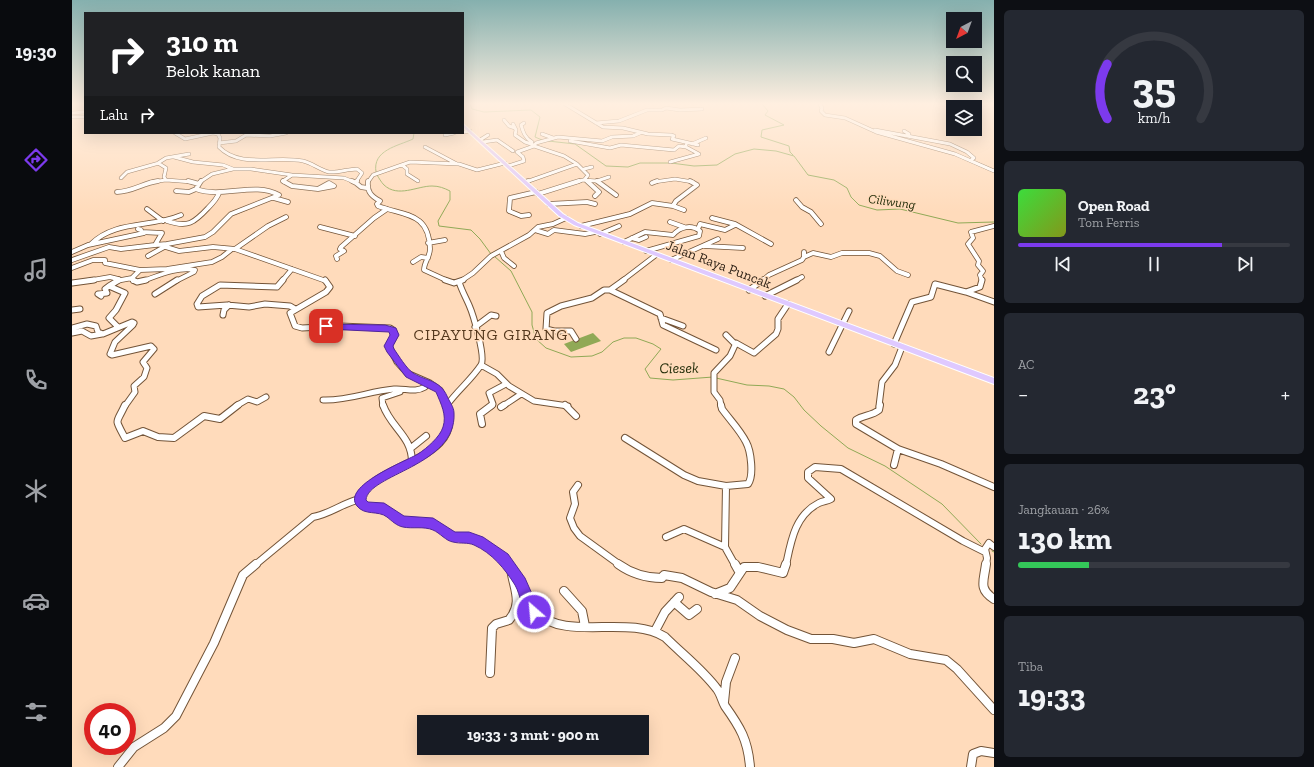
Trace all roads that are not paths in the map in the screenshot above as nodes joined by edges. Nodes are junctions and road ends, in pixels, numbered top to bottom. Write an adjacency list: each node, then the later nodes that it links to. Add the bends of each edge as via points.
1 (220, 140): 14 (street)
2 (238, 140): 14 (street)
3 (522, 140): 15 (street)
4 (529, 140): 15 (street)
5 (545, 140): 15 (street)
6 (590, 140): 7 (street)
7 (605, 140)
8 (674, 140): 16 (street)
9 (702, 140): 16 (street)
10 (903, 140): 22 (street)
11 (930, 140): 22 (street, via 957,147 971,155 974,158)
12 (482, 141): 19 (street, via 496,140); 26 (highway, Jalan Raya Puncak)
13 (570, 141): 16 (street, via 610,148 621,145 674,150 679,146)
14 (219, 143): 41 (street, via 221,151 244,158 302,161 332,172 357,169 362,173)
15 (536, 144): 26 (street, via 517,152 524,161); 27 (street)
16 (689, 145): 17 (street); 23 (street, via 699,154)
17 (698, 145)
18 (425, 147): 25 (street)
19 (513, 151)
20 (189, 154): 21 (street)
21 (174, 157): 24 (street, via 166,158); 30 (street)
22 (971, 160): 32 (street)
23 (670, 162)
24 (159, 163): 35 (street, via 125,172); 36 (street, via 166,168)
25 (459, 164): 26 (street, via 477,170); 28 (street, via 415,161)
26 (507, 164): 40 (highway, Jalan Raya Puncak)
27 (577, 164): 31 (street); 40 (street)
28 (402, 165): 38 (street, via 407,169 407,174); 45 (street, via 373,175 368,181)
29 (592, 167): 31 (street)
30 (233, 169): 33 (street, via 251,168); 43 (street, via 218,172)
31 (584, 169): 37 (street, via 588,176)
32 (994, 171)
33 (292, 175): 41 (street, via 344,178); 44 (street, via 283,181 284,184)
34 (609, 177): 39 (street)
35 (121, 178)
36 (166, 180): 43 (street); 48 (street, via 146,183 127,192)
37 (584, 180): 39 (street); 50 (street); 52 (street, via 599,192)
38 (418, 181)
39 (597, 181): 51 (street)
40 (526, 182): 50 (highway, Jalan Raya Puncak)
41 (356, 183): 45 (street)
42 (652, 183): 58 (street, via 681,179 696,184)
43 (199, 184): 46 (street)
44 (317, 188)
45 (367, 188): 60 (street, via 372,197 380,201 378,206)
46 (196, 189): 47 (street, via 189,192); 49 (street)
47 (176, 191)
48 (117, 192)
49 (219, 193): 53 (street, via 265,190 279,194); 67 (street, via 218,199 203,216 193,222 184,226)
50 (537, 193): 56 (highway, Jalan Raya Puncak); 63 (street, via 510,198 509,211 520,216)
51 (616, 195)
52 (595, 196)
53 (274, 198): 55 (street); 91 (street, via 239,210 207,236)
54 (796, 200): 69 (street)
55 (288, 202)
56 (549, 204): 57 (street); 65 (highway, Jalan Raya Puncak)
57 (595, 204)
58 (673, 206): 61 (street); 71 (street, via 652,203 626,216)
59 (147, 209): 67 (street)
60 (386, 210): 81 (street); 88 (street, via 420,220 427,228)
61 (684, 210)
62 (181, 215): 67 (street)
63 (529, 215)
64 (286, 217): 96 (street)
65 (566, 218): 71 (highway, Jalan Raya Puncak); 78 (street)
66 (712, 218): 70 (street)
67 (165, 221): 89 (street, via 113,230 99,236)
68 (670, 222): 75 (street)
69 (821, 224)
70 (735, 225): 77 (street, via 725,230 700,224); 90 (street)
71 (581, 226): 80 (highway, Jalan Raya Puncak)
72 (619, 226): 80 (street)
73 (994, 226): 122 (street, via 971,232 973,238 968,244 983,271 980,275 980,287)
74 (320, 227): 81 (street)
75 (684, 227): 77 (street); 84 (street, via 672,235 645,232)
76 (138, 229): 79 (street)
77 (698, 229): 97 (street, via 700,233 696,237)
78 (535, 230): 80 (street, via 548,234 554,230); 99 (street)
79 (144, 233): 83 (street); 93 (street, via 162,233)
80 (598, 233): 87 (highway, Jalan Raya Puncak)
81 (354, 236): 103 (street, via 340,248 344,251 336,256)
82 (646, 237): 84 (street, via 639,240)
83 (118, 238): 89 (street); 94 (street)
84 (632, 238): 87 (street)
85 (718, 239): 92 (street)
86 (445, 240): 88 (street)
87 (624, 242): 97 (highway, Jalan Raya Puncak)
88 (428, 243): 102 (street)
89 (91, 244): 98 (street)
90 (771, 244)
91 (167, 245): 93 (street); 96 (street, via 179,251 213,247); 101 (street)
92 (703, 245): 95 (street); 105 (street)
93 (155, 246): 94 (street, via 121,249)
94 (114, 247): 104 (street)
95 (743, 248)
96 (234, 249): 109 (street, via 212,262); 110 (street)
97 (646, 251): 100 (highway, Jalan Raya Puncak)
98 (72, 252)
99 (498, 252): 107 (street); 117 (street)
100 (656, 255): 105 (highway, Jalan Raya Puncak); 120 (street)
101 (148, 256)
102 (428, 258): 106 (street, via 422,257); 117 (street, via 423,268 426,272 451,282)
103 (337, 259)
104 (72, 260)
105 (671, 260): 121 (highway, Jalan Raya Puncak)
106 (413, 262)
107 (514, 266)
108 (72, 268): 111 (street, via 93,260 105,260 106,264)
109 (164, 269): 111 (street); 116 (street)
110 (292, 269): 128 (street, via 277,287 220,285 202,296 197,304 198,308); 129 (street, via 322,278 330,287 314,300)
111 (140, 270): 114 (street)
112 (908, 275): 121 (street, via 897,271 880,256 869,253 842,253 831,257 813,253 804,255 769,275)
113 (802, 277): 125 (street)
114 (132, 278): 115 (street); 116 (street)
115 (118, 279): 118 (street, via 110,277); 119 (street)
116 (137, 282): 123 (street, via 163,272 195,270)
117 (459, 282): 139 (street)
118 (72, 283)
119 (109, 286): 124 (street, via 105,289 107,293 98,294); 138 (street, via 125,293 109,318)
120 (610, 290): 135 (street, via 660,314); 144 (street, via 604,290 592,298 561,306 547,313 546,329 571,331)
121 (749, 290): 125 (highway, Jalan Raya Puncak)
122 (966, 292): 126 (street); 146 (street, via 936,284 931,298 920,298 912,302)
123 (155, 294)
124 (101, 296)
125 (765, 296): 127 (highway, Jalan Raya Puncak)
126 (994, 302)
127 (788, 304): 136 (highway, Jalan Raya Puncak); 145 (street, via 778,319 778,331 755,352 752,353)
128 (229, 305): 129 (street, via 242,307 265,304); 133 (street)
129 (295, 308): 151 (street, via 290,313 292,321 302,328 390,328 395,335 388,346 390,350 406,372)
130 (80, 309): 131 (street)
131 (72, 310)
132 (849, 310): 136 (street)
133 (223, 314)
134 (496, 316): 139 (street, via 491,315)
135 (661, 318): 137 (street); 148 (street, via 663,325)
136 (843, 325): 146 (highway, Jalan Raya Puncak); 149 (street)
137 (683, 326)
138 (118, 327): 142 (street); 156 (street, via 129,322 134,323 111,348 112,355 151,346 154,348 143,362 147,368 146,375 134,386 135,392 117,419 125,438 143,431 158,437 174,438 204,416 220,420 248,399 257,402)
139 (475, 327): 150 (street, via 482,351)
140 (72, 328): 142 (street, via 90,324 96,326 98,332)
141 (72, 333): 142 (street, via 83,331 91,336)
142 (103, 334)
143 (726, 335): 145 (street)
144 (576, 339)
145 (735, 344): 169 (street, via 730,356 714,373 714,392 720,400 722,409 744,437 752,470 748,484)
146 (894, 344): 147 (highway, Jalan Raya Puncak)
147 (902, 347): 152 (highway, Jalan Raya Puncak); 165 (street, via 895,365 882,382 879,410 856,420 856,424)
148 (716, 350)
149 (829, 352)
150 (481, 365): 153 (street, via 497,374); 158 (street)
151 (425, 381): 154 (street, via 425,387 419,391); 158 (street, via 440,390)
152 (994, 381)
153 (506, 384): 155 (street); 161 (street, via 489,393 493,404 480,414)
154 (402, 390): 157 (street, via 340,401); 164 (street, via 385,396 382,403)
155 (521, 394): 159 (street); 160 (street, via 538,402 567,406)
156 (266, 397)
157 (323, 400)
158 (447, 405): 166 (street, via 448,424 444,435 427,453)
159 (501, 407)
160 (576, 416)
161 (482, 424)
162 (426, 436): 164 (street)
163 (625, 438): 169 (street, via 684,475 698,481)
164 (411, 448): 166 (street)
165 (898, 449): 167 (street); 170 (street)
166 (412, 462): 171 (street, via 371,484 363,491)
167 (894, 465)
168 (578, 485): 178 (street, via 573,492 575,502 570,513 572,524 579,534 615,563 652,579 662,578 664,575 674,576)
169 (726, 486): 174 (street)
170 (994, 487)
171 (360, 499): 175 (street, via 364,506 384,508 402,522 433,524 454,537 469,537 476,540 501,556); 188 (street, via 313,517 245,572 214,643 176,716 169,726 132,749)
172 (666, 537): 174 (street, via 684,529)
173 (989, 546): 176 (street, via 963,541 840,468 815,467 808,472 808,478 831,500 816,505 795,527 785,571 783,573 751,566 744,567); 179 (street, via 984,591)
174 (725, 547): 176 (street)
175 (511, 568): 181 (street, via 529,605 540,618 560,625); 184 (street, via 517,604 507,622 496,624 492,628)
176 (740, 573): 178 (street, via 730,588)
177 (564, 591): 181 (street, via 582,611)
178 (715, 594): 186 (street, via 737,600 787,630 811,638 854,643 874,639 910,654 946,660)
179 (994, 599)
180 (697, 610): 182 (street, via 689,614 676,599 665,612)
181 (585, 626): 182 (street)
182 (656, 630): 185 (street, via 709,679 718,690)
183 (735, 658): 185 (street, via 726,682)
184 (490, 673)
185 (724, 704): 189 (street, via 745,738)
186 (994, 710)
187 (994, 753): 190 (street, via 982,750 973,754)
188 (118, 767)
189 (750, 767)
190 (971, 767)

